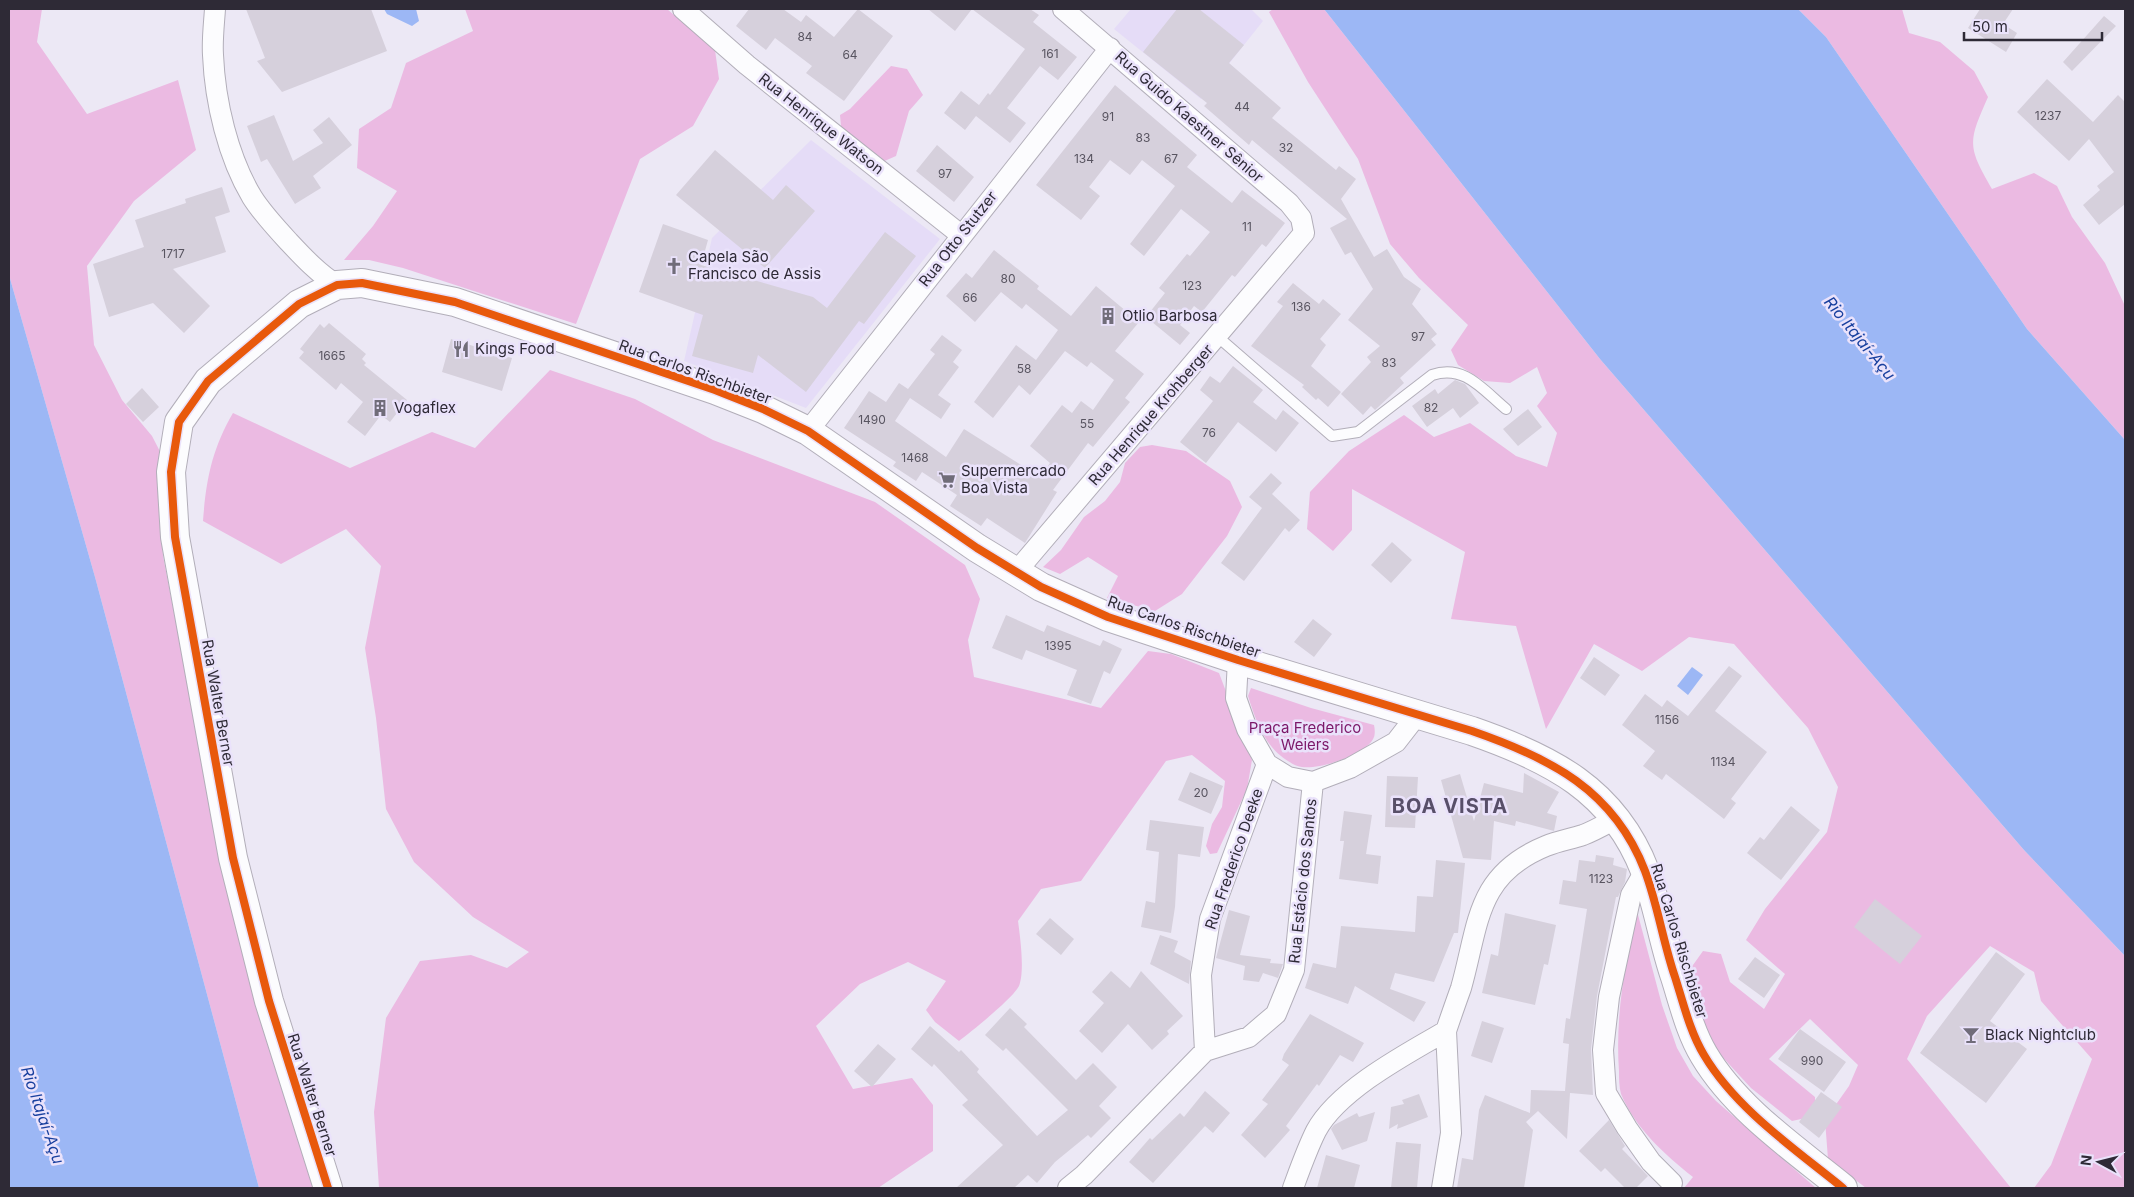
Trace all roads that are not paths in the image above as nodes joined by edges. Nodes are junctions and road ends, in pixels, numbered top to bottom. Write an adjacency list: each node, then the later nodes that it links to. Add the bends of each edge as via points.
1 (215, 9): 7 (street, via 212,54 216,86 234,159 252,198 277,229 302,256)
2 (683, 9): 6 (street, Rua Henrique Watson, via 747,65)
3 (1064, 9): 4 (street, Rua Guido Kaestner Sênior)
4 (1110, 48): 5 (street, Rua Guido Kaestner Sênior, via 1289,203 1300,218); 6 (street, Rua Otto Stutzer)
5 (1304, 232): 8 (street, Rua Henrique Krohberger)
6 (961, 235): 10 (street, Rua Otto Stutzer)
7 (337, 285): 10 (street, Rua Carlos Rischbieter, via 362,283 455,302 714,390); 21 (street, Rua Walter Berner, via 299,304 208,381 179,422 171,472 175,537 233,858 269,1001)
8 (1218, 337): 9 (lane, via 1332,436 1358,432 1432,375 1445,370 1465,374); 11 (street, Rua Henrique Krohberger)
9 (1506, 409)
10 (808, 431): 11 (street, Rua Carlos Rischbieter)
11 (1016, 572): 12 (street, Rua Carlos Rischbieter, via 1108,617)
12 (1238, 660): 13 (street, Rua Carlos Rischbieter); 14 (street, via 1236,698 1246,729)
13 (1417, 715): 15 (street, via 1396,742 1350,768); 16 (street, Rua Carlos Rischbieter, via 1510,744 1551,763 1594,793)
14 (1267, 764): 15 (street, via 1288,777); 19 (street, Rua Frederico Deeke, via 1210,919 1200,975)
15 (1313, 782): 19 (street, Rua Estácio dos Santos, via 1299,940 1289,988 1276,1014 1249,1037)
16 (1617, 818): 17 (street, Rua Carlos Rischbieter); 18 (street, via 1584,835 1546,846 1521,860 1486,894)
17 (1644, 871): 20 (street, via 1631,895 1609,997 1603,1050 1606,1093 1651,1162); 25 (street, Rua Carlos Rischbieter, via 1665,948 1704,1055 1729,1088 1760,1119)
18 (1446, 1031): 23 (street, via 1354,1090 1330,1114 1317,1130); 24 (street, via 1450,1133)
19 (1205, 1050): 22 (street)
20 (1672, 1183)
21 (328, 1188)
22 (1068, 1188)
23 (1293, 1188)
24 (1442, 1188)
25 (1843, 1188)

